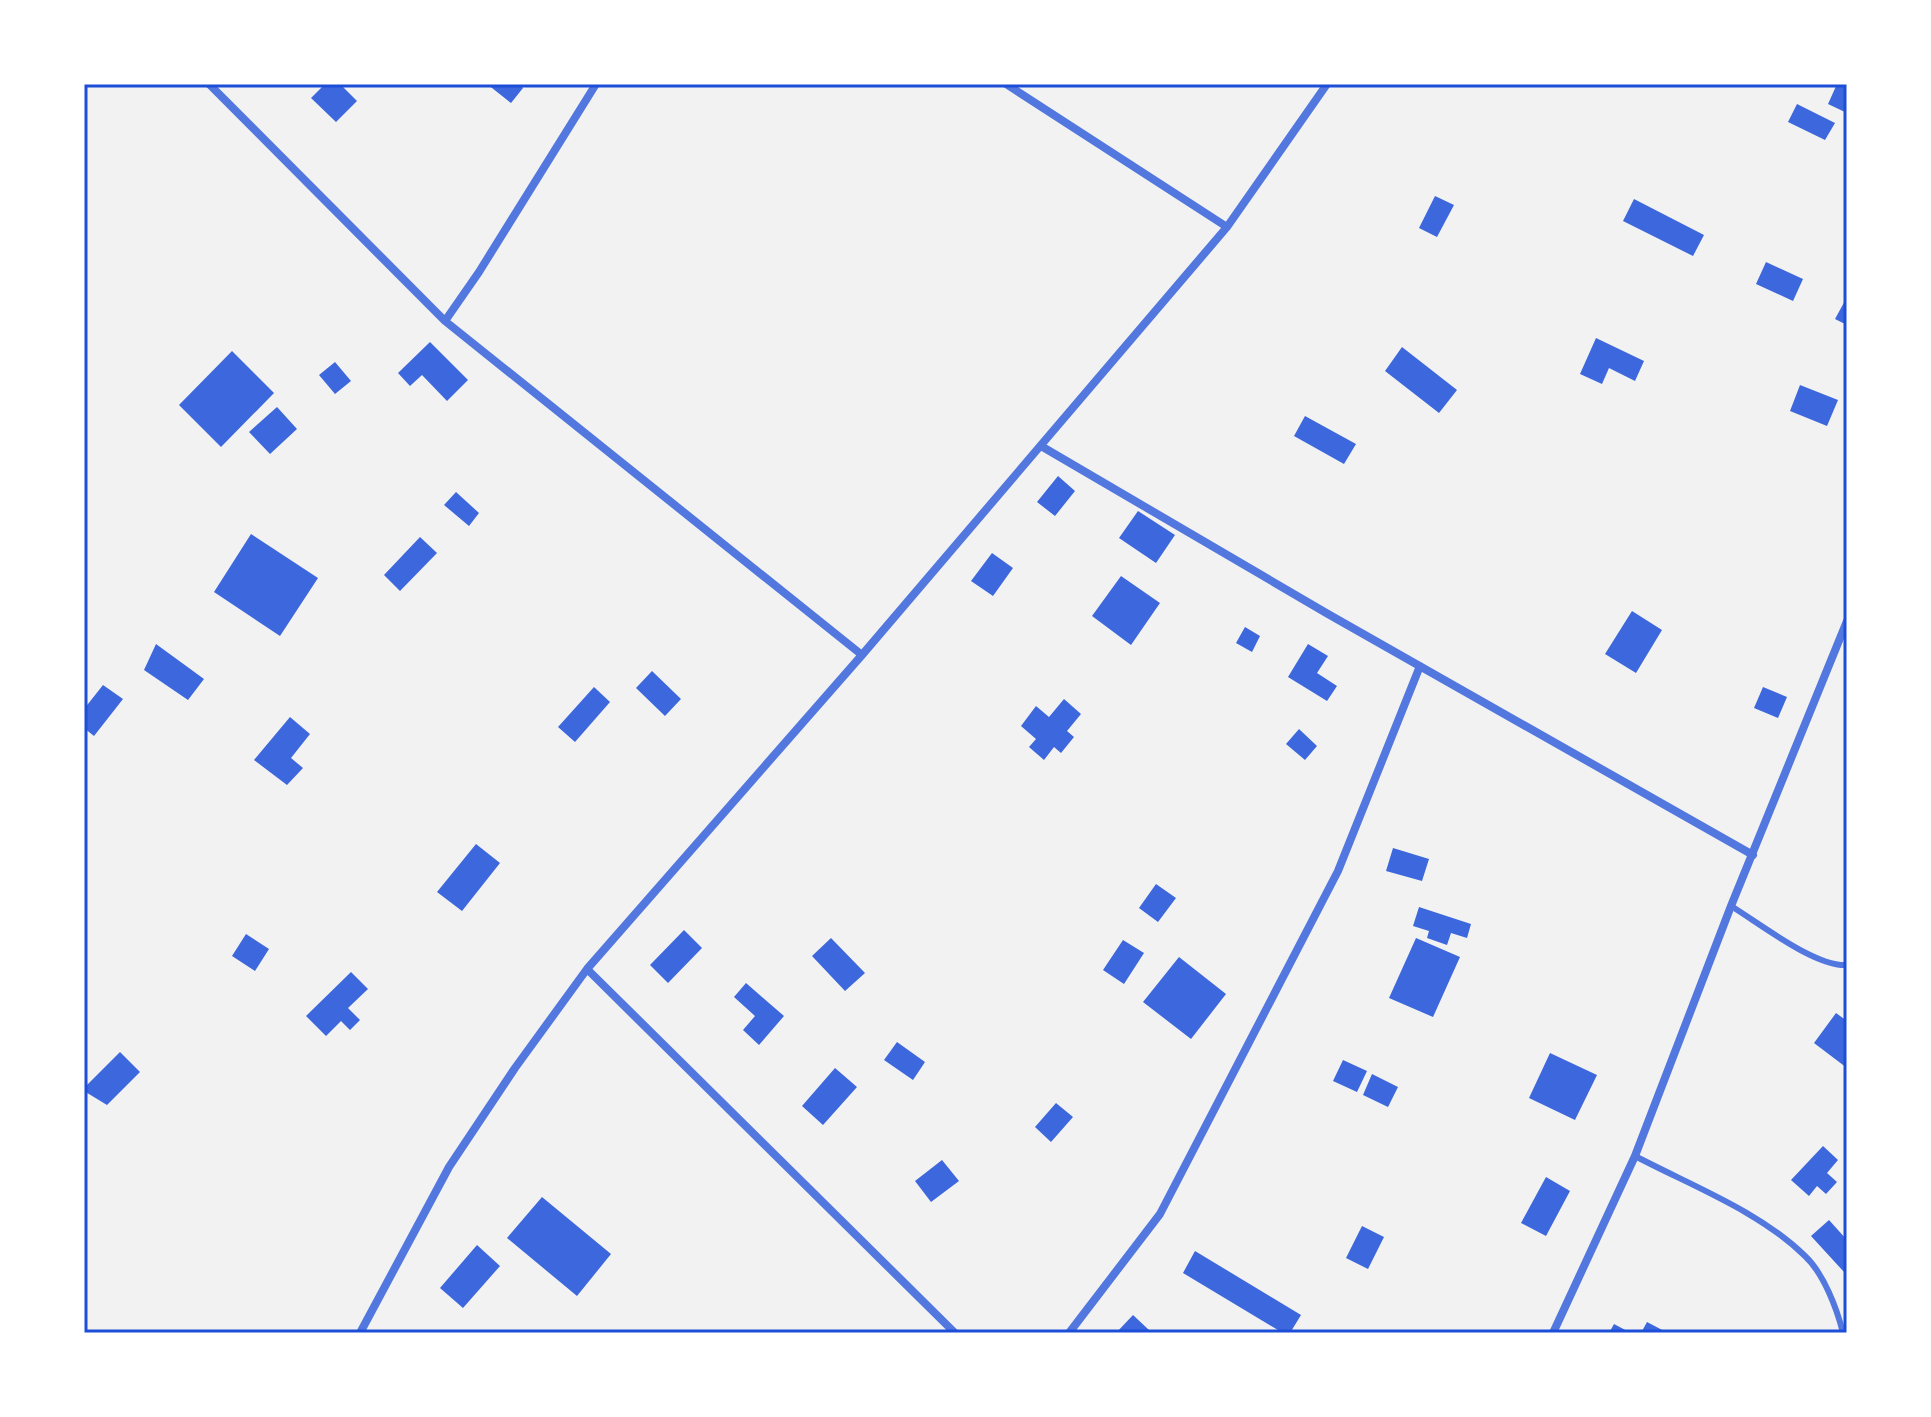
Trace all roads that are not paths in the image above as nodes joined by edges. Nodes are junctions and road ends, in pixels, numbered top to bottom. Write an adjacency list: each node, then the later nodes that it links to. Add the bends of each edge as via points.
1 (596, 84): 6 (street)
2 (1006, 84): 5 (street)
3 (1327, 84): 5 (street)
4 (214, 86): 6 (street)
5 (1227, 227): 7 (street)
6 (445, 321): 9 (street)
7 (1041, 446): 9 (street); 10 (street)
8 (1847, 621): 11 (street)
9 (862, 655): 14 (street)
10 (1420, 666): 11 (street); 18 (street, via 1338,871 1160,1214)
11 (1753, 855): 12 (street)
12 (1731, 906): 13 (lane, via 1810,954); 15 (street)
13 (1847, 965)
14 (587, 969): 16 (street, via 449,1167); 17 (street)
15 (1635, 1156): 19 (street); 20 (lane, via 1756,1219 1807,1257 1836,1306)
16 (360, 1333)
17 (955, 1333)
18 (1069, 1333)
19 (1553, 1333)
20 (1843, 1333)

